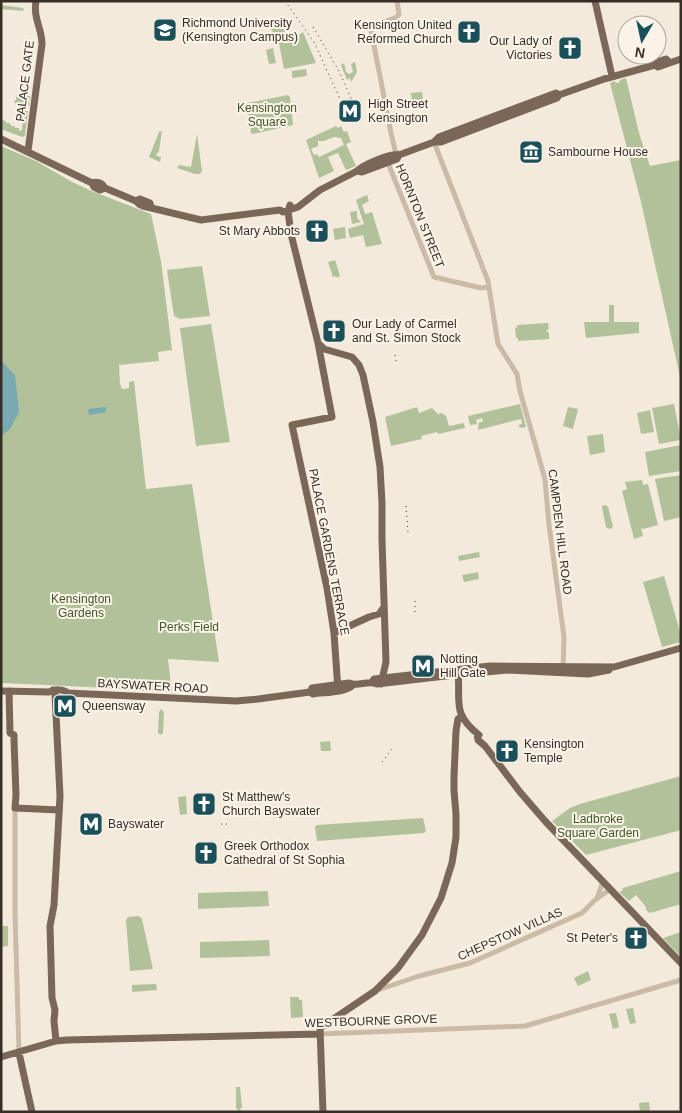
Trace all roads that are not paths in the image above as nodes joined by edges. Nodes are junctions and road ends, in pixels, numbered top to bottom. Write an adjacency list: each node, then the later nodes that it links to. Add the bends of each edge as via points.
1 (36, 1): 8 (main road, PALACE GATE, via 35,16 42,44)
2 (397, 1): 9 (street, via 399,14 372,28 391,133)
3 (596, 1): 5 (main road)
4 (681, 59): 5 (main road)
5 (612, 76): 7 (main road)
6 (1, 139): 8 (main road)
7 (434, 142): 9 (main road); 13 (street, CAMPDEN HILL ROAD)
8 (28, 151): 12 (main road, via 100,190 105,188 142,206 188,218 201,220)
9 (399, 155): 10 (main road); 11 (main road, via 374,162)
10 (388, 163): 11 (main road); 13 (street, HORNTON STREET, via 433,276 481,288)
11 (356, 172): 12 (main road, via 320,190 298,207)
12 (285, 208): 14 (main road)
13 (489, 287): 21 (street, CAMPDEN HILL ROAD, via 498,344 517,374 545,479)
14 (318, 343): 15 (main road, via 324,349 352,357 363,375 380,467); 18 (main road, PALACE GARDENS TERRACE, via 332,417 292,425)
15 (384, 607): 16 (main road); 17 (main road)
16 (379, 614): 17 (main road); 18 (main road)
17 (384, 623): 20 (main road)
18 (334, 633): 25 (main road, PALACE GARDENS TERRACE)
19 (681, 648): 21 (main road, via 601,670)
20 (386, 662): 23 (main road); 24 (main road)
21 (565, 669): 22 (main road)
22 (456, 672): 23 (main road); 24 (main road); 29 (main road, via 455,684)
23 (392, 676): 24 (main road)
24 (382, 681): 25 (main road, via 353,685 349,689)
25 (338, 688): 28 (main road, BAYSWATER ROAD, via 313,694 236,701)
26 (1, 691): 27 (main road, BAYSWATER ROAD)
27 (9, 692): 28 (main road, BAYSWATER ROAD); 30 (main road, via 10,733 14,735)
28 (52, 692): 31 (main road)
29 (462, 717): 32 (main road, via 482,737 530,805); 36 (main road, via 458,719 456,731 454,857 448,878 419,940)
30 (15, 808): 31 (main road); 42 (street, via 15,963)
31 (59, 810): 41 (main road, via 50,926)
32 (603, 881): 33 (main road); 34 (street, CHEPSTOW VILLAS)
33 (611, 889): 34 (street, CHEPSTOW VILLAS); 35 (main road)
34 (596, 899): 38 (street, CHEPSTOW VILLAS, via 582,913 470,964)
35 (681, 963)
36 (389, 977): 38 (street); 39 (main road)
37 (681, 980): 40 (street, WESTBOURNE GROVE, via 525,1026)
38 (396, 984): 39 (street, CHEPSTOW VILLAS)
39 (375, 991): 40 (main road, via 323,1024)
40 (319, 1034): 41 (main road, WESTBOURNE GROVE); 45 (main road)
41 (56, 1041): 42 (main road, WESTBOURNE GROVE)
42 (19, 1053): 43 (main road, WESTBOURNE GROVE); 44 (main road)
43 (1, 1057)
44 (32, 1112)
45 (323, 1112)

